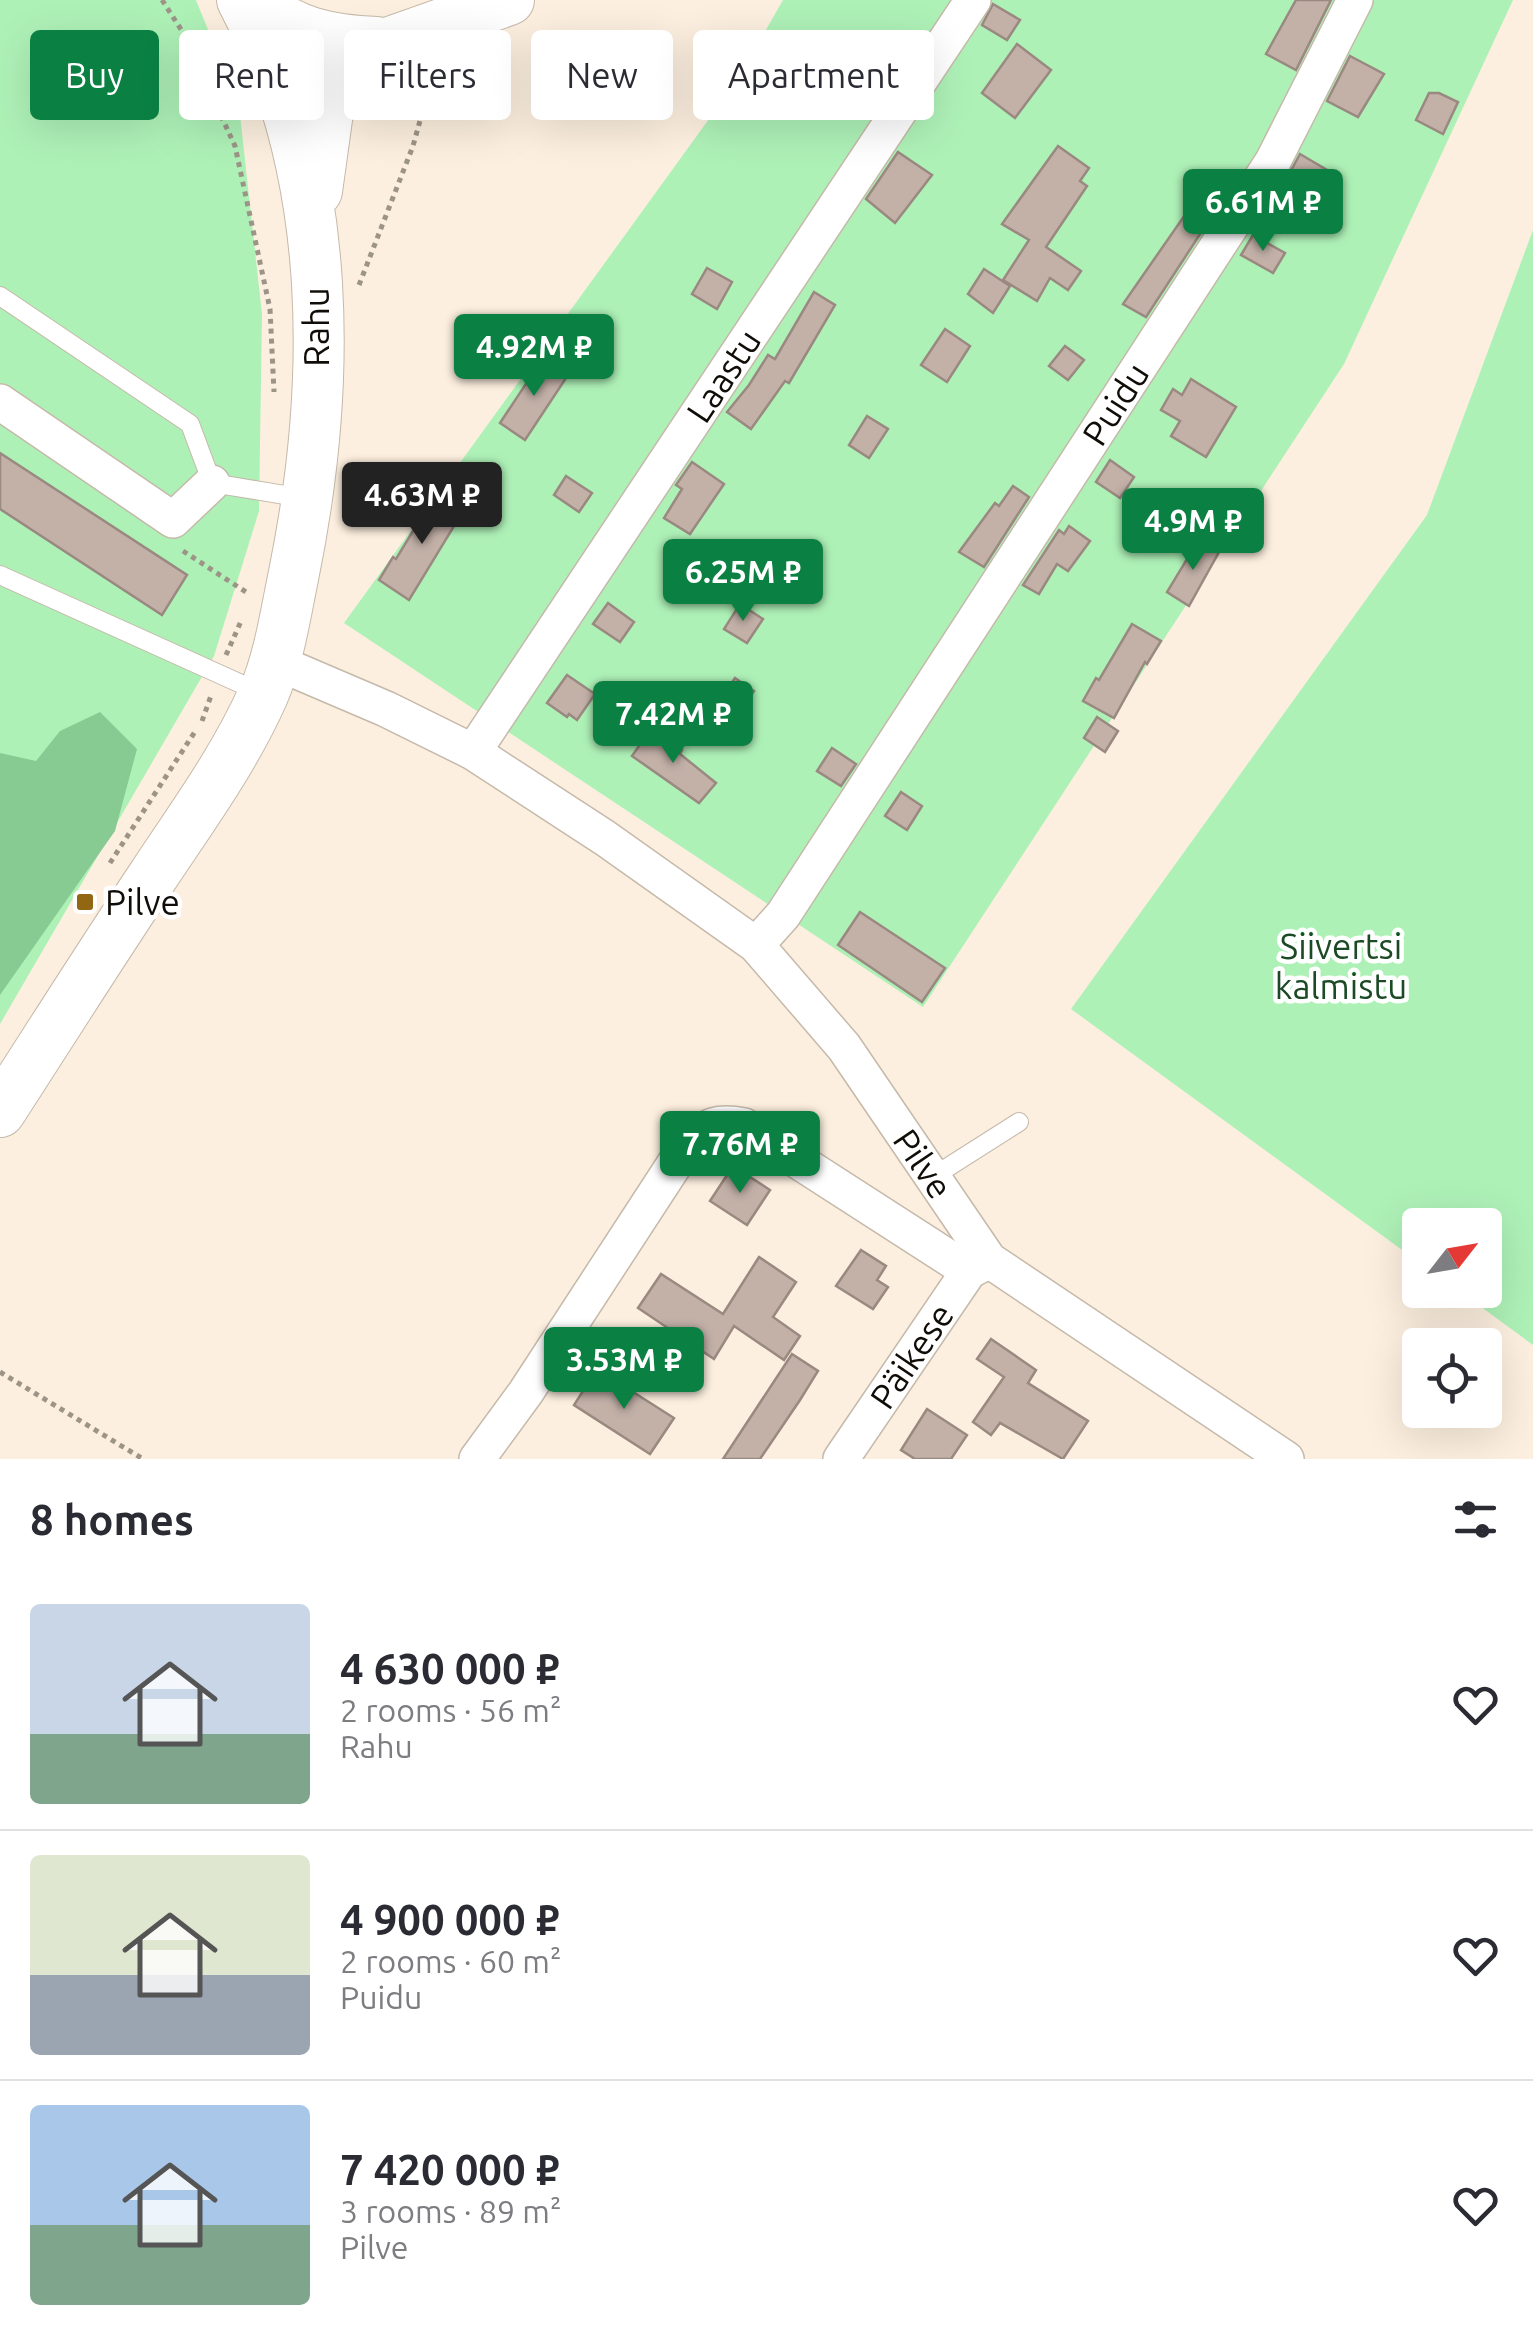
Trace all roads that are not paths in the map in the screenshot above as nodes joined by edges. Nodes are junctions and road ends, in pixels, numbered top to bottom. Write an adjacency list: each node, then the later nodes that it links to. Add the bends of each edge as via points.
1 (242, 0): 6 (main road, Rahu)
2 (256, 0): 8 (main road, via 300,31)
3 (509, 0): 7 (main road)
4 (973, 0): 18 (street, Laastu)
5 (1354, 0): 19 (street, Puidu, via 1273,161 783,915)
6 (254, 30)
7 (429, 30)
8 (344, 40)
9 (344, 89): 11 (main road, via 328,112)
10 (287, 120): 11 (main road, Rahu)
11 (314, 230): 15 (main road, Rahu)
12 (0, 296): 14 (lane, via 190,424)
13 (0, 402): 14 (street, via 173,520)
14 (212, 482): 15 (lane)
15 (310, 498): 17 (main road, Rahu)
16 (0, 575): 17 (lane)
17 (270, 678): 18 (street, Pilve, via 386,709); 20 (main road, Rahu, via 235,752)
18 (473, 752): 19 (street, Pilve)
19 (756, 945): 22 (street, Pilve, via 844,1047)
20 (0, 1112)
21 (1019, 1122): 22 (lane)
22 (934, 1176): 23 (street, Pilve)
23 (979, 1266): 24 (street, Pilve); 25 (street, via 744,1126 706,1126); 26 (street, Päikese)
24 (1234, 1445): 27 (street, Pilve)
25 (477, 1459)
26 (841, 1459)
27 (1286, 1459)

